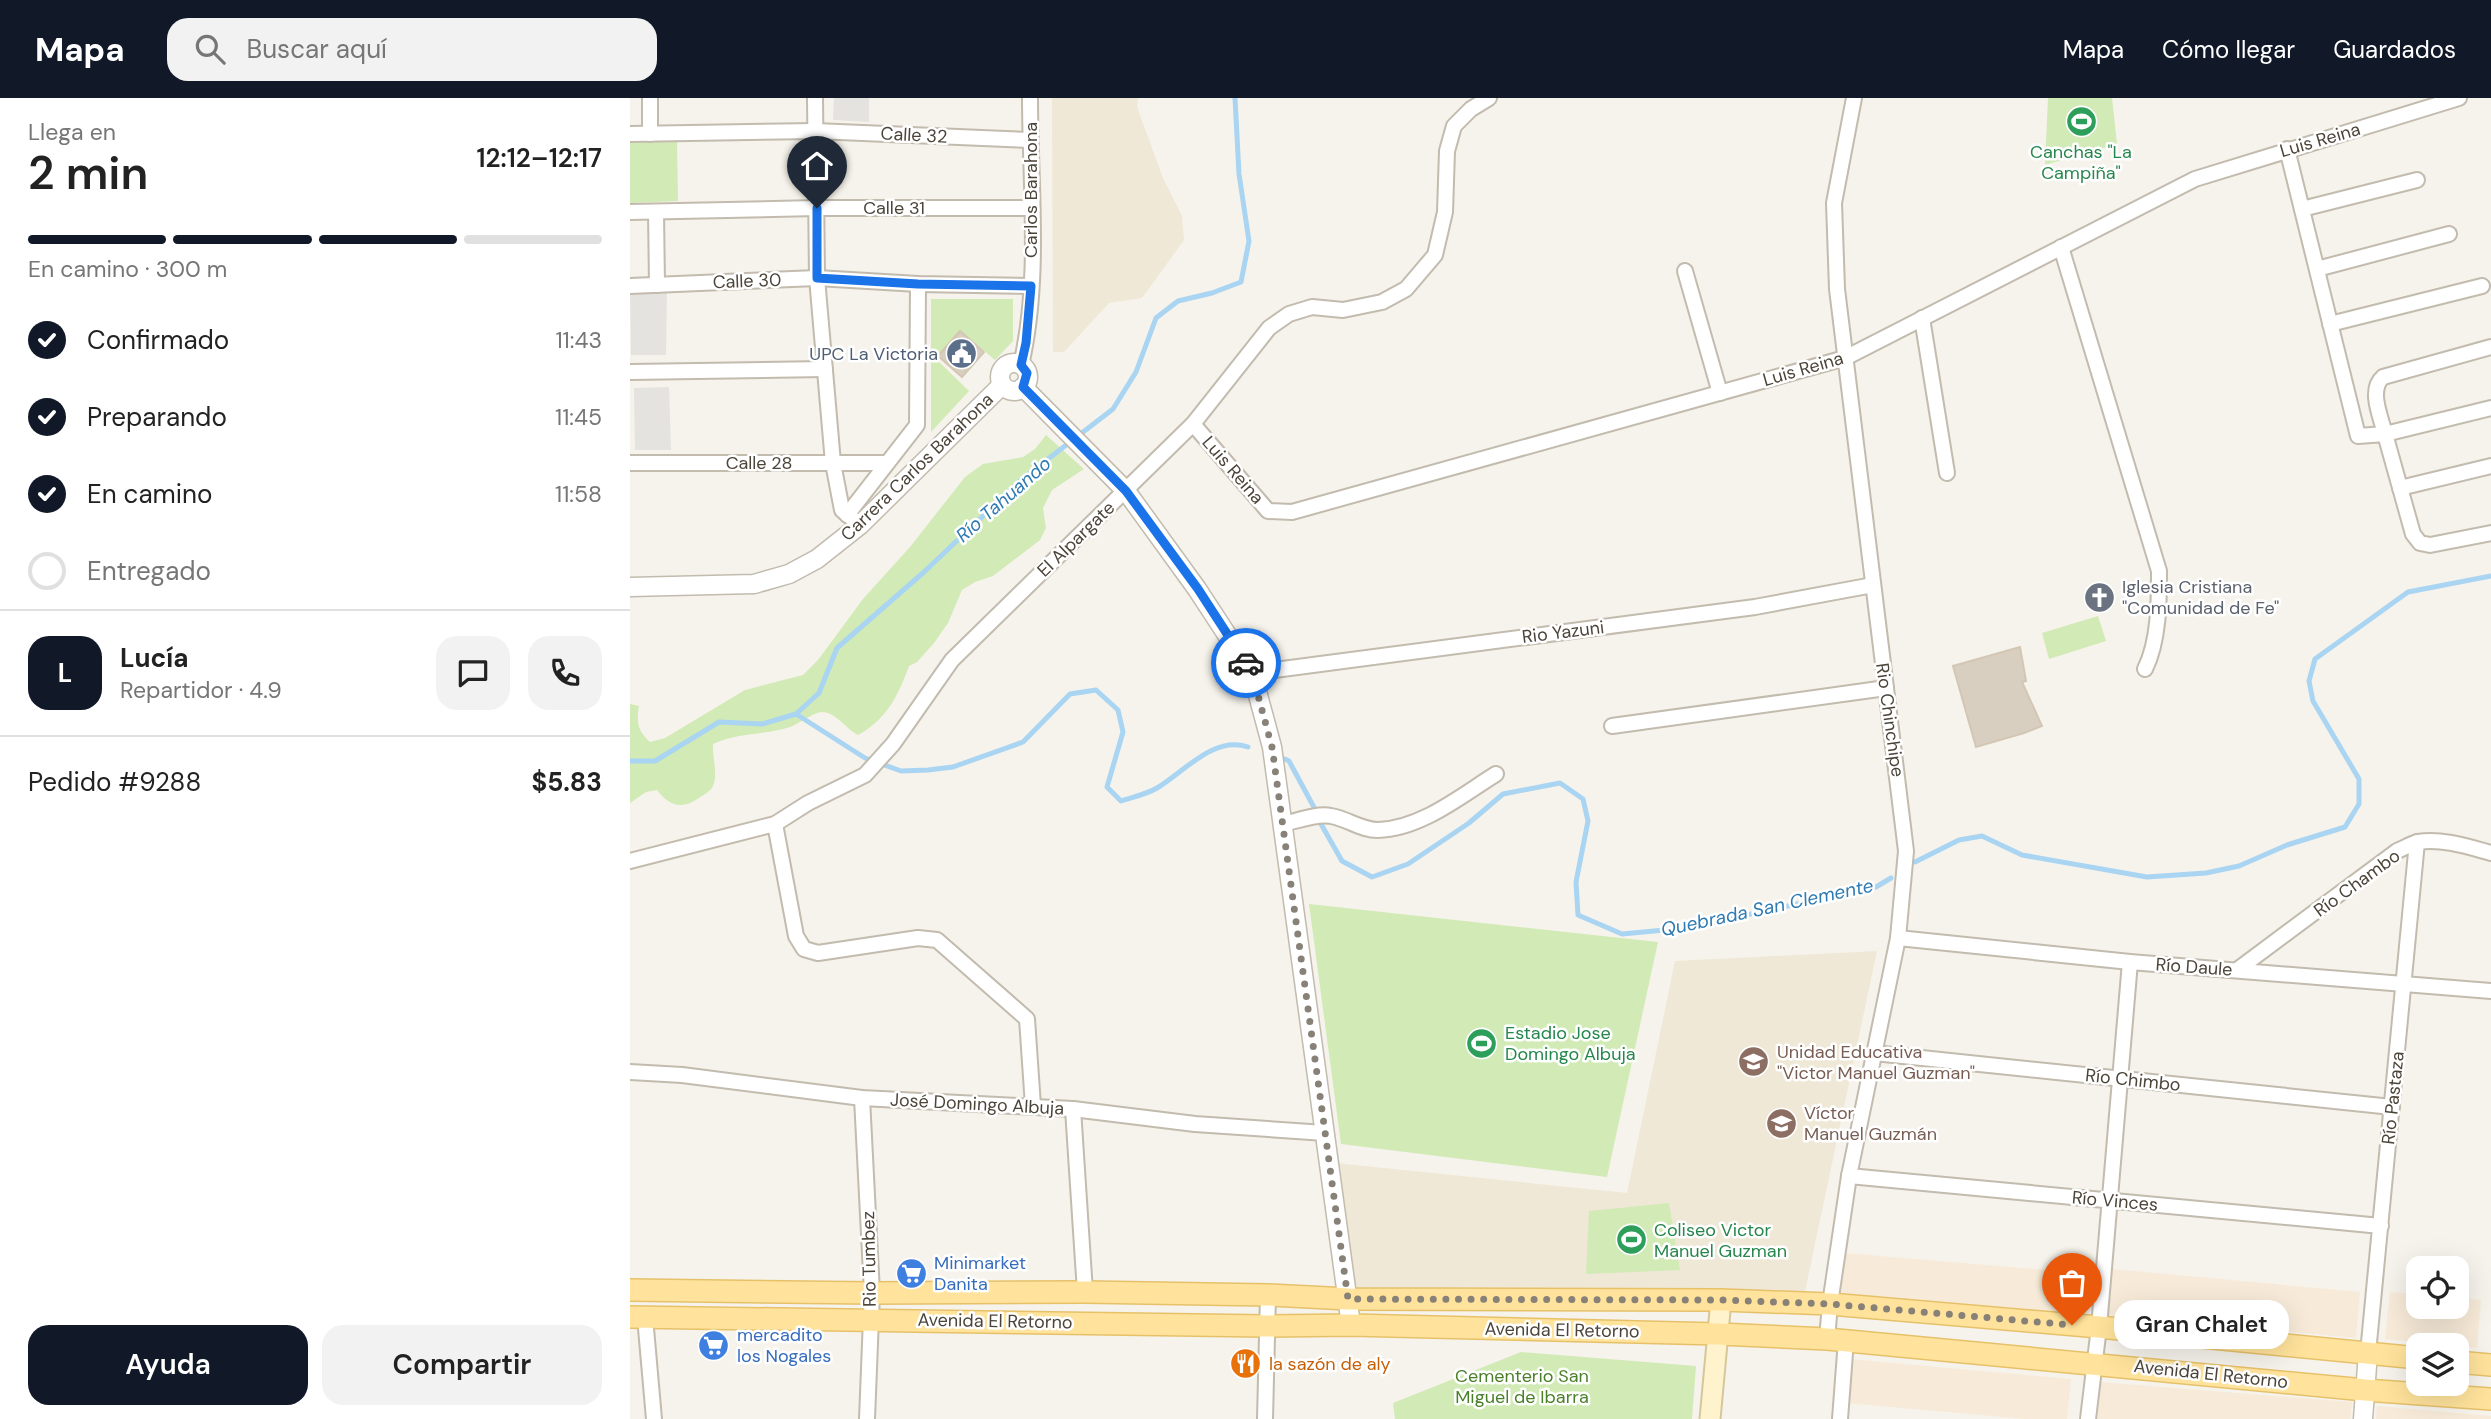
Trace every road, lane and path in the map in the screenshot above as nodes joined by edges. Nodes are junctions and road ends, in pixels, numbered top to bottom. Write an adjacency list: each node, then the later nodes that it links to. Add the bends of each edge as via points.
1 (650, 98): 9 (street)
2 (816, 98): 7 (street)
3 (1030, 98): 10 (street, Carlos Barahona)
4 (1489, 98): 39 (street, El Alpargate, via 1454,126 1447,151 1445,212 1434,255 1406,289 1382,302 1343,310 1312,307 1289,314 1269,328)
5 (1854, 98): 31 (street, Rio Chinchipe, via 1834,203 1836,289)
6 (2459, 98): 11 (street, Luis Reina)
7 (815, 131): 9 (street, Calle 32); 10 (street, Calle 32); 13 (street)
8 (630, 134): 9 (street, Calle 32)
9 (650, 134)
10 (1030, 140): 14 (street, Carlos Barahona)
11 (2287, 149): 15 (street); 19 (street, Luis Reina, via 2195,179)
12 (2417, 180): 15 (street)
13 (817, 208): 14 (street, Calle 31); 17 (street, Calle 31); 22 (street)
14 (1031, 208): 26 (street, Carlos Barahona)
15 (2302, 209): 20 (street)
16 (630, 212): 17 (street, Calle 31)
17 (656, 212): 24 (street)
18 (2449, 234): 20 (street)
19 (2061, 247): 28 (street, Luis Reina); 52 (street, via 2159,571 2153,646)
20 (2317, 269): 29 (street)
21 (1685, 271): 37 (street)
22 (817, 278): 23 (street, Calle 30); 24 (street, Calle 30); 33 (street)
23 (918, 284): 26 (street, Calle 30); 43 (street, via 917,425)
24 (657, 285): 25 (street, Calle 30)
25 (630, 286)
26 (1031, 286): 32 (street, Carlos Barahona)
27 (2482, 286): 29 (street)
28 (1922, 318): 31 (street, Luis Reina); 45 (street)
29 (2330, 324): 40 (street, via 2358,436)
30 (2491, 346): 40 (street, via 2383,377 2375,391)
31 (1845, 358): 37 (street, Luis Reina); 50 (street, Rio Chinchipe)
32 (1021, 365): 35 (street, via 1005,366); 36 (street, via 1027,373)
33 (825, 369): 34 (street); 42 (street)
34 (630, 372)
35 (1002, 385): 36 (street, via 1010,391); 48 (street, Carrera Carlos Barahona)
36 (1023, 387): 46 (street)
37 (1720, 393): 39 (street, Luis Reina, via 1280,513 1268,511)
38 (2491, 408): 40 (street)
39 (1193, 424): 46 (street, El Alpargate)
40 (2385, 434): 47 (street)
41 (630, 463): 42 (street, Calle 28)
42 (833, 463): 43 (street, Calle 28); 48 (street, via 842,510)
43 (887, 463): 48 (street)
44 (2491, 466): 47 (street)
45 (1947, 473)
46 (1121, 486): 53 (street, via 1198,589); 57 (street, El Alpargate, via 952,660 865,775)
47 (2400, 488): 49 (street, via 2413,534 2420,543)
48 (854, 520): 51 (street, Carrera Carlos Barahona, via 817,559 789,574 754,584)
49 (2491, 533)
50 (1873, 585): 53 (street, Rio Yazuni, via 1755,607); 54 (street, Rio Chinchipe)
51 (630, 587)
52 (2145, 669)
53 (1252, 673): 58 (street, via 1272,747)
54 (1886, 688): 55 (street); 62 (street, Rio Chinchipe, via 1906,851)
55 (1612, 726)
56 (1496, 774): 58 (street, via 1437,811 1393,828 1376,830 1326,815)
57 (775, 824): 61 (street, El Alpargate); 71 (street, via 796,936 804,949 818,953 918,938 937,940 1027,1019)
58 (1283, 824): 74 (street)
59 (2417, 842): 60 (street, Río Chambo); 64 (street, Río Chambo, via 2397,851); 65 (street, Río Pastaza)
60 (2491, 853)
61 (630, 861)
62 (1898, 938): 63 (street, Río Daule); 67 (street, Rio Chinchipe)
63 (2130, 962): 64 (street, Río Daule); 69 (street)
64 (2237, 970): 65 (street, Río Daule)
65 (2404, 984): 66 (street, Río Daule); 72 (street, Río Pastaza)
66 (2491, 991)
67 (1874, 1053): 69 (street, Río Chimbo); 75 (street, Rio Chinchipe)
68 (630, 1072): 70 (street, José Domingo Albuja)
69 (2120, 1079): 72 (street, Río Chimbo); 76 (street)
70 (862, 1098): 71 (street, José Domingo Albuja); 80 (street, Rio Tumbez)
71 (1033, 1106): 73 (street, José Domingo Albuja)
72 (2392, 1107): 77 (street, Río Pastaza)
73 (1073, 1109): 74 (street, José Domingo Albuja); 79 (street)
74 (1325, 1133): 82 (street)
75 (1849, 1176): 76 (street, Río Vinces); 84 (street, Rio Chinchipe)
76 (2109, 1200): 77 (street, Río Vinces); 89 (street)
77 (2381, 1226): 92 (street, Río Pastaza)
78 (630, 1290): 80 (main road, Avenida El Retorno)
79 (1085, 1292): 80 (main road, Avenida El Retorno); 81 (main road, Avenida El Retorno)
80 (872, 1293): 86 (street, Rio Tumbez)
81 (1268, 1295): 82 (main road, Avenida El Retorno); 88 (street)
82 (1348, 1299): 83 (main road, Avenida El Retorno); 87 (street)
83 (1721, 1300): 84 (main road, Avenida El Retorno); 90 (main road)
84 (1830, 1304): 89 (main road, Avenida El Retorno); 91 (street, Rio Chinchipe)
85 (637, 1317): 86 (main road, Avenida El Retorno); 99 (street)
86 (870, 1319): 88 (main road, Avenida El Retorno); 100 (street, Rio Tumbez)
87 (1351, 1325): 88 (main road, Avenida El Retorno); 90 (main road, Avenida El Retorno)
88 (1266, 1326): 101 (street)
89 (2099, 1327): 92 (main road, Avenida El Retorno); 94 (street)
90 (1719, 1334): 91 (main road, Avenida El Retorno); 102 (main road)
91 (1837, 1339): 94 (main road, Avenida El Retorno); 103 (street, Rio Chinchipe)
92 (2368, 1353): 93 (main road, Avenida El Retorno); 97 (street)
93 (2406, 1357)
94 (2095, 1363): 97 (main road, Avenida El Retorno); 104 (street)
95 (2469, 1363): 96 (main road)
96 (2491, 1365)
97 (2365, 1390): 98 (main road, Avenida El Retorno); 105 (street)
98 (2491, 1399)
99 (654, 1419)
100 (867, 1419)
101 (1265, 1419)
102 (1710, 1419)
103 (1840, 1419)
104 (2088, 1419)
105 (2363, 1419)

